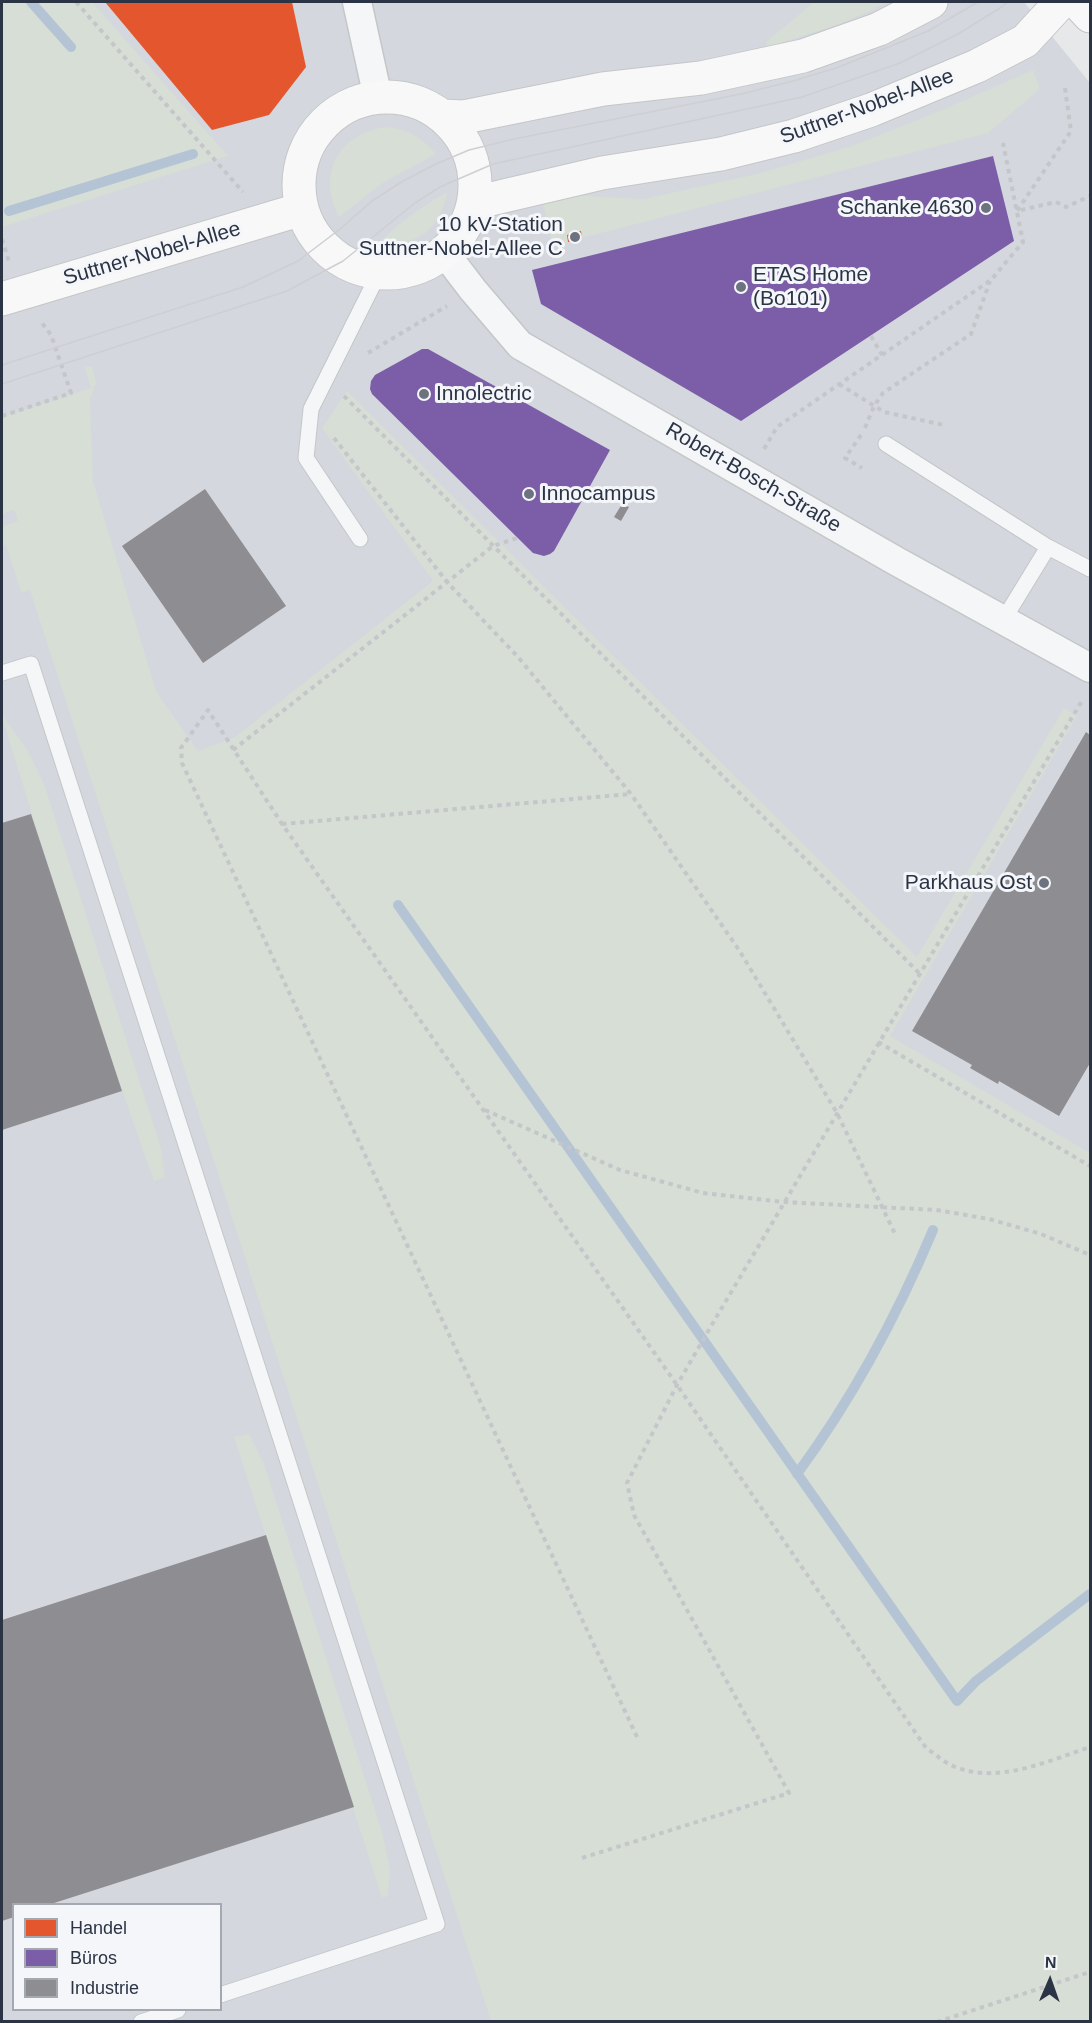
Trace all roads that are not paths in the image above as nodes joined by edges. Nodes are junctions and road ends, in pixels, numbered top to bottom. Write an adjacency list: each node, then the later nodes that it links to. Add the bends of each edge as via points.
1 (357, 2): 6 (street)
2 (932, 2): 7 (street, via 879,29 803,56 701,78 603,89 464,117)
3 (1061, 2): 8 (street, Suttner-Nobel-Allee, via 1025,41 977,66 871,110 794,136 721,154 602,173)
4 (1077, 2): 5 (street)
5 (1090, 16)
6 (378, 98): 7 (street, via 412,100); 9 (street, via 334,115 318,131 306,151 300,173)
7 (442, 116): 8 (street, via 471,156 476,182)
8 (474, 203): 10 (street, via 465,227)
9 (302, 209): 11 (street, via 321,244 343,261); 12 (street, Suttner-Nobel-Allee)
10 (444, 252): 11 (street, via 425,265 403,272); 17 (street, Robert-Bosch-Straße, via 520,345)
11 (374, 272): 14 (lane, via 372,287 311,409 306,458)
12 (10, 296)
13 (886, 444): 15 (lane)
14 (360, 539)
15 (1048, 547): 16 (lane); 17 (lane)
16 (1090, 569)
17 (1004, 619): 18 (street, Robert-Bosch-Straße)
18 (1090, 668)
19 (2, 673): 20 (lane, via 31,664 437,1924)
20 (222, 1994)
21 (175, 2011): 22 (lane)
22 (141, 2022)

